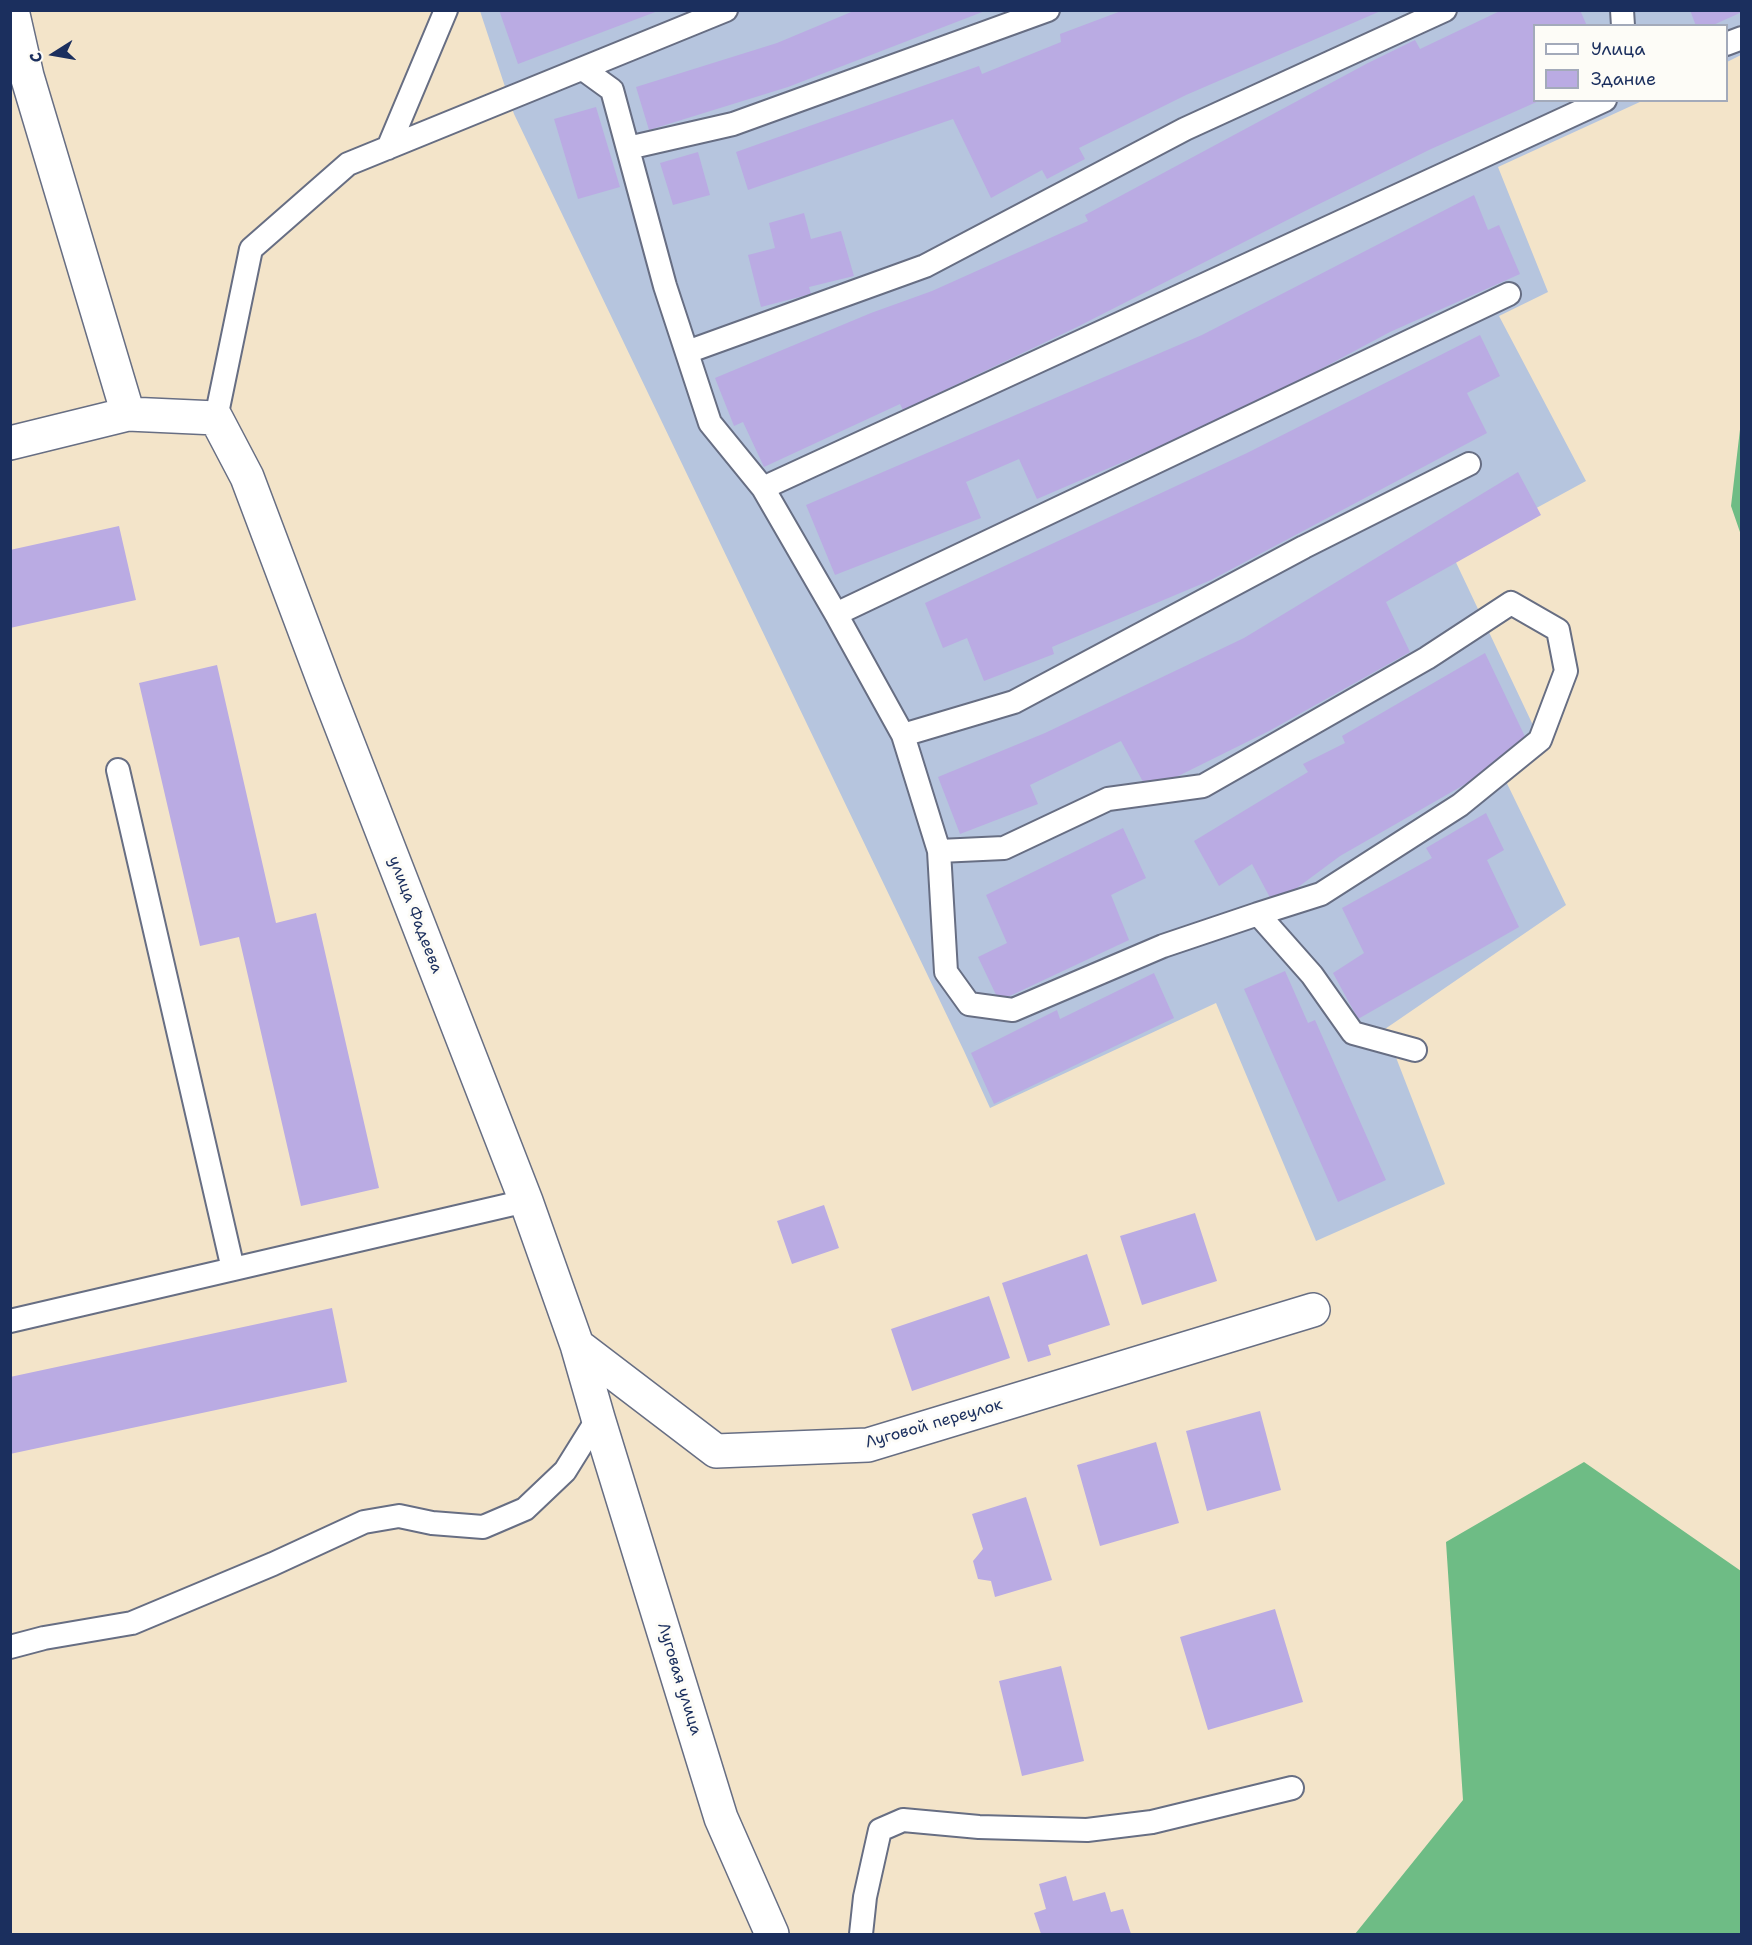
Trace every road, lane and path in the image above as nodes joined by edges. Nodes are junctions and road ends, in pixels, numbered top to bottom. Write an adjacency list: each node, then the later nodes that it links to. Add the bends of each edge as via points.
1 (12, 10): 12 (street, via 27,76)
2 (446, 10): 8 (lane)
3 (726, 10): 6 (lane)
4 (1048, 10): 9 (lane, via 733,124)
5 (1445, 10): 11 (lane, via 1185,129 925,266)
6 (583, 69): 8 (lane); 9 (lane, via 612,90)
7 (1601, 102): 16 (lane)
8 (388, 148): 13 (lane, via 348,164 251,249)
9 (628, 148): 11 (lane)
10 (1509, 294): 17 (lane)
11 (687, 352): 16 (lane, via 710,423)
12 (128, 414): 13 (street); 14 (street)
13 (216, 418): 23 (street, улица Фадеева, via 247,477)
14 (10, 443)
15 (1469, 464): 18 (lane, via 1014,702)
16 (763, 488): 17 (lane)
17 (836, 614): 18 (lane)
18 (903, 735): 20 (lane)
19 (118, 770): 24 (lane)
20 (939, 851): 21 (lane, via 946,972 969,1004 1013,1010 1163,946); 21 (lane, via 1004,848 1108,799 1203,786 1427,658 1511,603 1558,630 1566,671 1540,740 1460,805 1321,894)
21 (1258, 914): 22 (lane, via 1312,975 1353,1033)
22 (1415, 1050)
23 (526, 1201): 24 (lane); 27 (street, улица Фадеева)
24 (233, 1269): 26 (lane)
25 (1313, 1310): 27 (street, Луговой переулок, via 868,1445 716,1450)
26 (10, 1320)
27 (577, 1345): 28 (street, улица Фадеева)
28 (598, 1418): 29 (lane, via 564,1471 525,1509 483,1527 399,1516 364,1522 132,1623); 31 (street, Луговая улица, via 721,1818)
29 (10, 1647)
30 (1292, 1788): 32 (lane, via 1152,1822 1087,1830 903,1820 880,1830)
31 (772, 1935)
32 (861, 1935)

